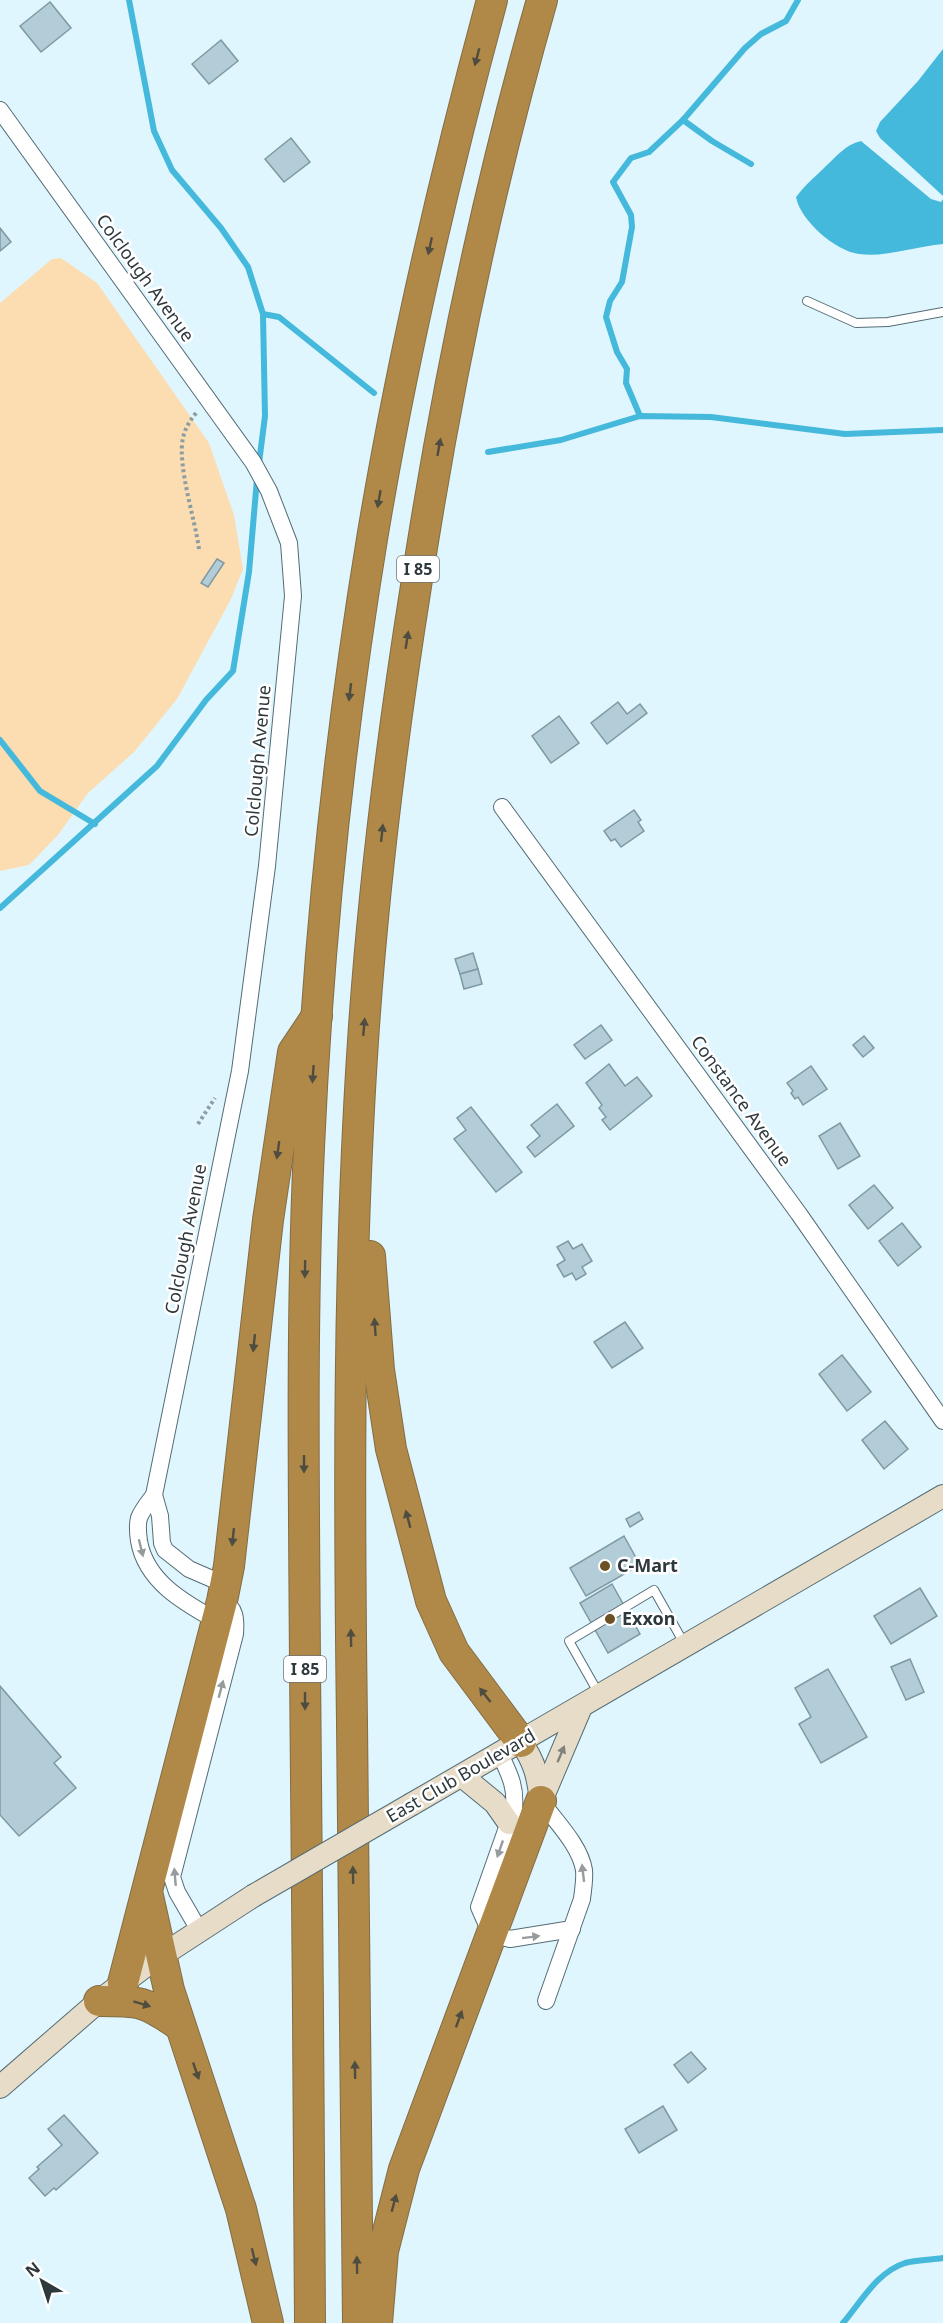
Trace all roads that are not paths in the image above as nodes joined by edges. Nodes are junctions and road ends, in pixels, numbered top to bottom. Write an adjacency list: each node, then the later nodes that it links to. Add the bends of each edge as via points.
1 (492, 0): 7 (highway, I 85, one-way to 7, via 436,218 372,536 342,757)
2 (542, 0): 8 (highway, I 85, one-way to 2, via 363,1042 384,812 425,525 484,228)
3 (0, 110): 10 (street, Colclough Avenue, via 253,462 289,543 293,596 267,866 240,1071)
4 (807, 301): 5 (lane, via 856,323 888,322)
5 (943, 312)
6 (502, 807): 9 (street, Constance Avenue, via 799,1214)
7 (317, 1016): 12 (highway, one-way to 12, via 292,1052); 30 (highway, I 85, one-way to 30, via 303,1331)
8 (358, 1148): 15 (highway, one-way to 8, via 454,1652 430,1601 400,1488 379,1370); 31 (highway, I 85, one-way to 8, via 351,1444)
9 (943, 1421)
10 (154, 1495): 12 (street, Colclough Avenue, via 165,1550); 12 (street, Colclough Avenue, one-way to 12, via 138,1523 147,1567 176,1596)
11 (943, 1496): 13 (street, East Club Boulevard)
12 (222, 1602): 19 (highway); 21 (street, one-way to 12, via 172,1877 235,1634 235,1612)
13 (686, 1645): 14 (street, East Club Boulevard); 14 (lane, via 654,1590 568,1641)
14 (590, 1701): 15 (street, East Club Boulevard); 17 (street, one-way to 14)
15 (510, 1748): 16 (street, East Club Boulevard); 17 (street, via 534,1762); 18 (street, via 515,1792)
16 (462, 1776): 18 (street, via 495,1803); 21 (street, East Club Boulevard, bridge)
17 (541, 1801): 20 (street, one-way to 17, via 582,1899 584,1868 578,1851); 22 (highway)
18 (509, 1823): 22 (street, one-way to 22, via 479,1907)
19 (147, 1893): 23 (highway); 24 (highway)
20 (572, 1929): 22 (street, one-way to 20, via 510,1939); 26 (street)
21 (199, 1930): 23 (street, East Club Boulevard)
22 (491, 1934): 32 (highway, one-way to 22, via 383,2251 404,2169)
23 (162, 1954): 24 (street, East Club Boulevard); 27 (highway)
24 (123, 1983): 25 (street, East Club Boulevard)
25 (99, 2001): 27 (highway, one-way to 27, via 142,2003); 28 (street, East Club Boulevard)
26 (546, 2001)
27 (179, 2025): 29 (highway, one-way to 29, via 241,2209)
28 (0, 2087)
29 (268, 2323)
30 (310, 2323)
31 (358, 2323)
32 (377, 2323)

